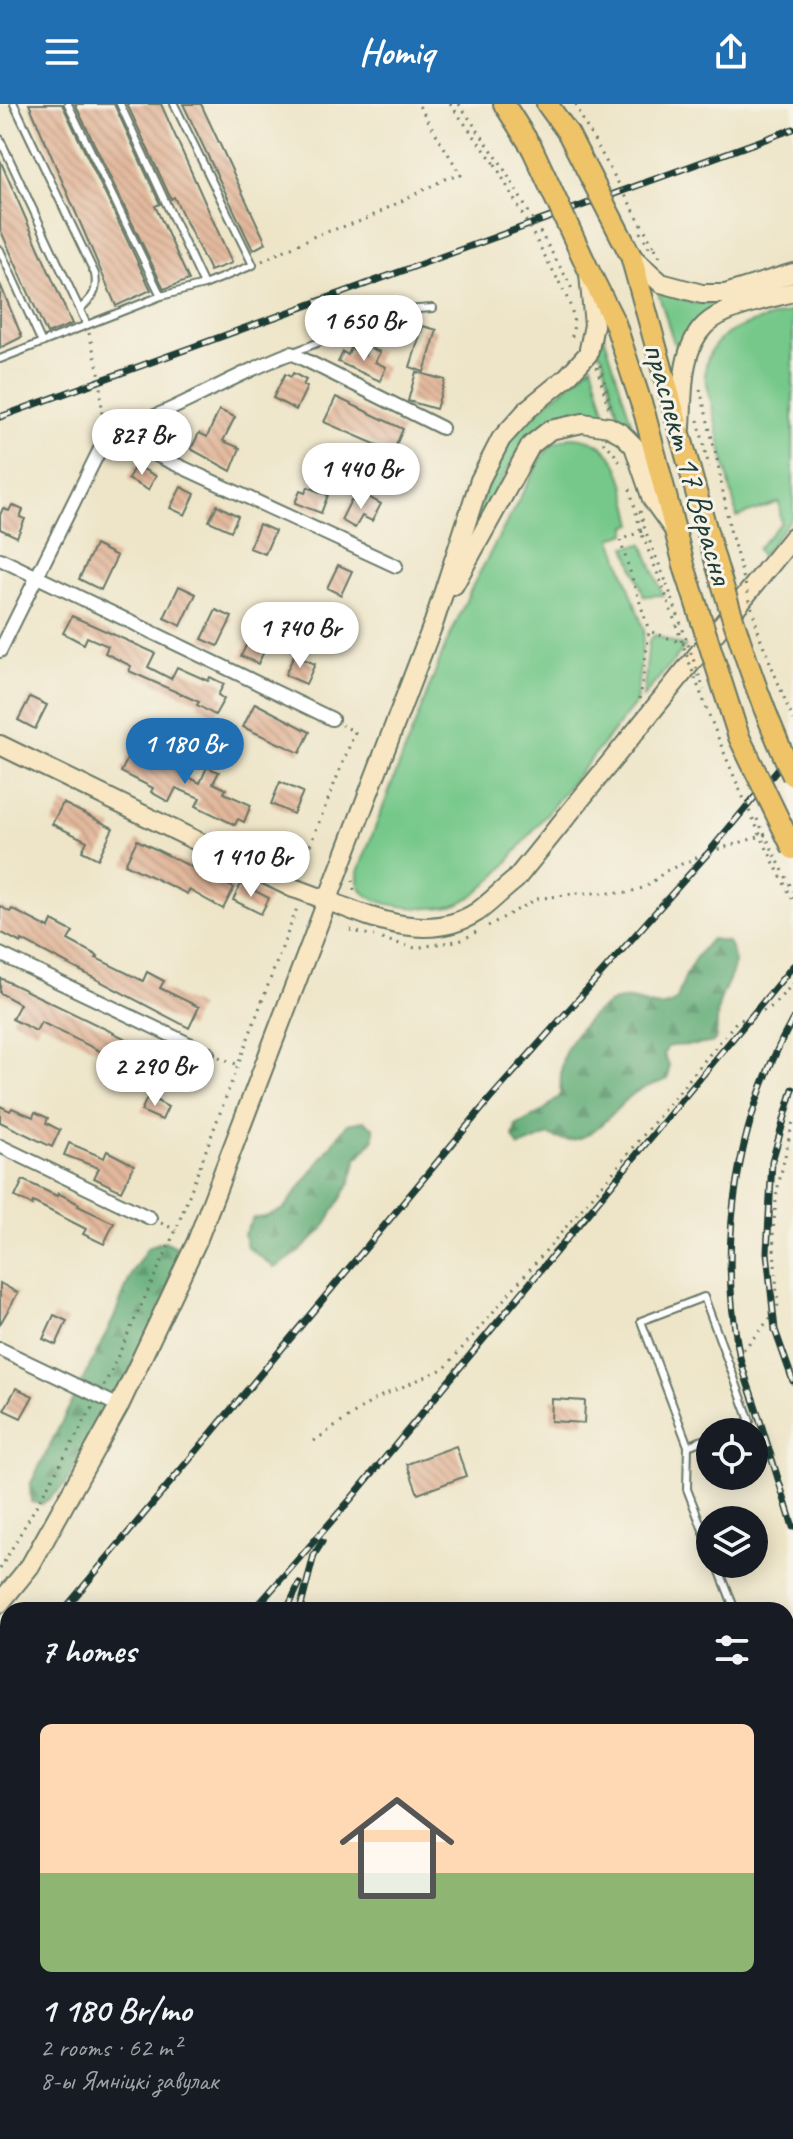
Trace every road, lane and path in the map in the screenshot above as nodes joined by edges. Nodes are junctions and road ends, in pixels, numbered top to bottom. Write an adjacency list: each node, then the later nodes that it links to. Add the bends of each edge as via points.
1 (14, 104): 26 (lane, via 95,274 95,295)
2 (68, 104): 24 (lane)
3 (120, 104): 22 (lane)
4 (174, 104): 18 (lane)
5 (418, 104): 18 (path, via 461,175)
6 (450, 104): 29 (path, bridge, via 495,164 559,282 570,304 576,325 571,339)
7 (459, 104): 21 (path, bridge, via 500,162)
8 (504, 104): 12 (main road, праспект 17 Верасня)
9 (539, 104): 12 (main road)
10 (547, 104): 13 (main road, праспект 17 Верасня)
11 (576, 104): 13 (path)
12 (518, 126): 19 (main road, праспект 17 Верасня, bridge)
13 (576, 129): 15 (path, bridge); 17 (main road, праспект 17 Верасня, bridge)
14 (0, 139): 26 (lane)
15 (655, 248)
16 (0, 250): 28 (lane)
17 (631, 256): 20 (main road, via 661,283 702,294 725,294); 35 (main road, праспект 17 Верасня)
18 (253, 265): 22 (lane)
19 (589, 271): 42 (main road, праспект 17 Верасня, via 615,323 645,415); 51 (main road, via 594,325 588,354 501,439 480,480)
20 (793, 273)
21 (567, 279)
22 (204, 285): 24 (lane)
23 (793, 292): 35 (main road, via 706,324 686,365)
24 (161, 296): 27 (lane)
25 (433, 308): 30 (lane, via 403,310)
26 (80, 309): 27 (lane)
27 (87, 325): 28 (lane); 37 (path)
28 (42, 343): 31 (lane)
29 (577, 345)
30 (291, 353): 36 (street); 37 (street)
31 (0, 359)
32 (595, 360): 34 (path)
33 (700, 388): 57 (path, bridge, via 730,530 760,637)
34 (610, 418)
35 (689, 424): 40 (path); 60 (main road, праспект 17 Верасня, bridge, via 711,546 767,720)
36 (442, 428)
37 (108, 433): 46 (street); 47 (street)
38 (605, 438): 39 (path, via 602,444)
39 (625, 472)
40 (711, 477)
41 (628, 481): 43 (path)
42 (672, 528): 51 (main road, via 652,499 634,446 622,434 583,423 550,430 531,445); 62 (main road, праспект 17 Верасня, bridge, via 739,737)
43 (643, 531): 49 (path); 52 (path, via 620,540)
44 (793, 537): 66 (main road, via 515,880 475,913 436,927 390,925)
45 (0, 559): 47 (street)
46 (396, 566)
47 (37, 576): 53 (street); 56 (street)
48 (746, 577): 50 (path)
49 (663, 587)
50 (737, 588)
51 (434, 622): 66 (main road)
52 (649, 631): 54 (path, via 690,646); 55 (path)
53 (0, 651)
54 (682, 656)
55 (639, 710)
56 (332, 719)
57 (793, 720)
58 (355, 732): 64 (path)
59 (0, 745): 64 (main road)
60 (793, 776)
61 (771, 833): 68 (path, via 709,852 626,893 537,899 462,940 415,948)
62 (793, 849)
63 (353, 878): 65 (path)
64 (296, 882): 66 (main road)
65 (361, 897)
66 (328, 899): 78 (main road, via 197,1241)
67 (297, 913): 72 (path)
68 (350, 930)
69 (0, 954): 71 (street)
70 (793, 984): 80 (path, via 770,1008 736,1022 445,1368 377,1398)
71 (208, 1053): 72 (path)
72 (239, 1065): 75 (path, via 176,1230)
73 (793, 1121): 77 (path, via 774,1219 778,1309)
74 (0, 1146): 75 (street)
75 (150, 1218)
76 (0, 1349): 78 (street)
77 (728, 1363): 79 (lane); 82 (lane, via 704,1297 641,1321)
78 (119, 1406): 85 (main road, via 30,1566)
79 (749, 1418)
80 (314, 1441)
81 (696, 1443): 82 (lane)
82 (688, 1446): 83 (lane, via 687,1489)
83 (696, 1512)
84 (722, 1578): 86 (lane)
85 (1, 1602)
86 (732, 1602)

